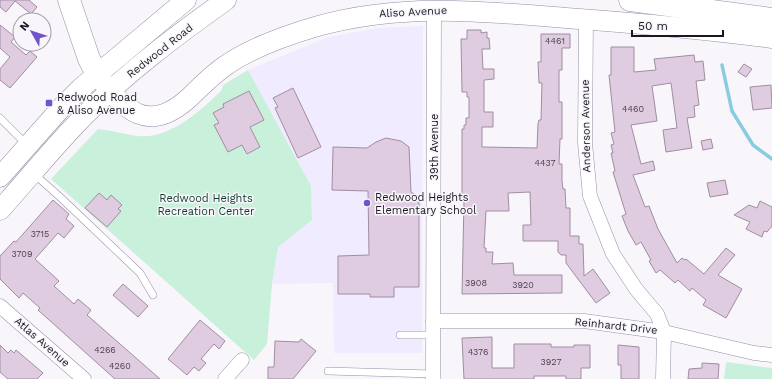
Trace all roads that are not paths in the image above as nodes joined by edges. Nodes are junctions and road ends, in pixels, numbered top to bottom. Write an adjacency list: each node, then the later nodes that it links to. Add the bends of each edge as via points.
1 (69, 0): 9 (highway, via 88,59)
2 (186, 0): 9 (main road, Redwood Road)
3 (226, 0): 10 (main road, Redwood Road)
4 (630, 0): 6 (highway)
5 (434, 11): 7 (main road, Aliso Avenue, via 465,10); 10 (main road, Aliso Avenue, via 374,14 318,26 292,35 242,55 214,73 179,106 156,116 133,113); 18 (street, 39th Avenue)
6 (772, 18)
7 (586, 19): 8 (main road, Aliso Avenue, via 698,28); 19 (street, Anderson Avenue, via 585,143 590,196 613,254 636,289 657,314)
8 (772, 38)
9 (97, 74): 10 (main road, Aliso Avenue); 12 (main road, Redwood Road, via 61,108)
10 (110, 91): 13 (main road, Redwood Road, via 84,115)
11 (0, 118): 12 (lane)
12 (28, 146): 14 (main road, Redwood Road)
13 (33, 173): 15 (main road, Redwood Road); 16 (lane, via 140,273)
14 (0, 177)
15 (0, 210)
16 (153, 295)
17 (0, 306): 25 (street, Atlas Avenue)
18 (433, 328): 19 (street, Reinhardt Drive, via 584,321); 20 (lane); 24 (street, 39th Avenue)
19 (664, 332): 21 (street, Reinhardt Drive, via 754,353); 27 (street, Anderson Avenue)
20 (400, 336)
21 (772, 354)
22 (242, 360): 26 (street)
23 (328, 371): 24 (lane)
24 (433, 376)
25 (84, 379)
26 (225, 379)
27 (663, 379)

